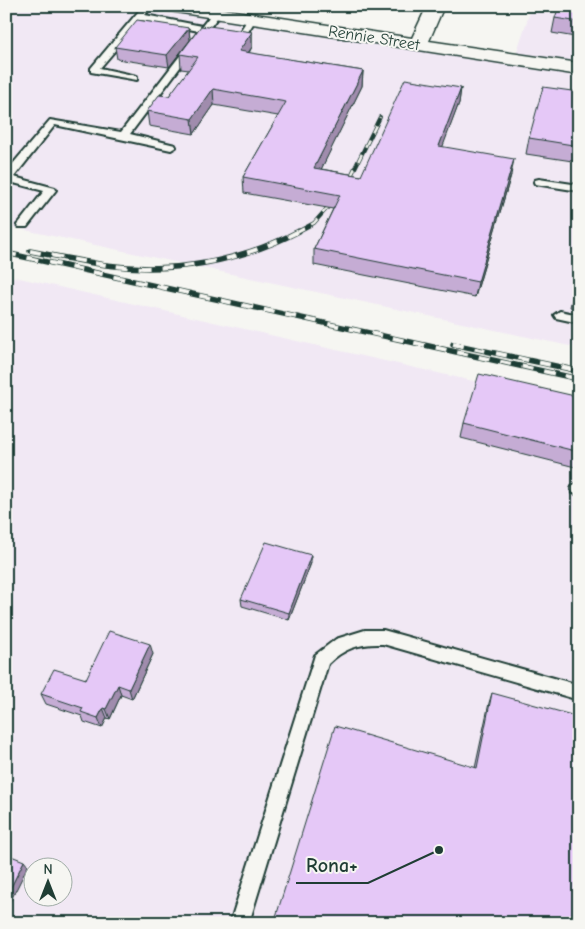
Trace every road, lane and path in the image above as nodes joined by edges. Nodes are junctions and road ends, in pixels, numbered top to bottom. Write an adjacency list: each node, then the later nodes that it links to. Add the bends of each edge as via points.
1 (148, 6): 6 (lane)
2 (169, 6): 4 (street, Rennie Street)
3 (436, 6): 9 (street)
4 (216, 14): 5 (street, Rennie Street); 7 (lane)
5 (243, 14): 8 (lane); 9 (street, Rennie Street)
6 (139, 17): 7 (lane); 11 (lane, via 94,70)
7 (205, 29): 12 (lane)
8 (238, 41)
9 (418, 44): 10 (street, Rennie Street)
10 (579, 69)
11 (134, 78)
12 (124, 136): 13 (lane); 16 (lane, via 53,122 7,178 51,190)
13 (171, 146)
14 (539, 182): 15 (lane)
15 (579, 188)
16 (24, 225)
17 (560, 315): 18 (lane)
18 (579, 319)
19 (579, 692): 20 (lane, via 383,637 359,637 337,646 321,660)
20 (239, 923)

